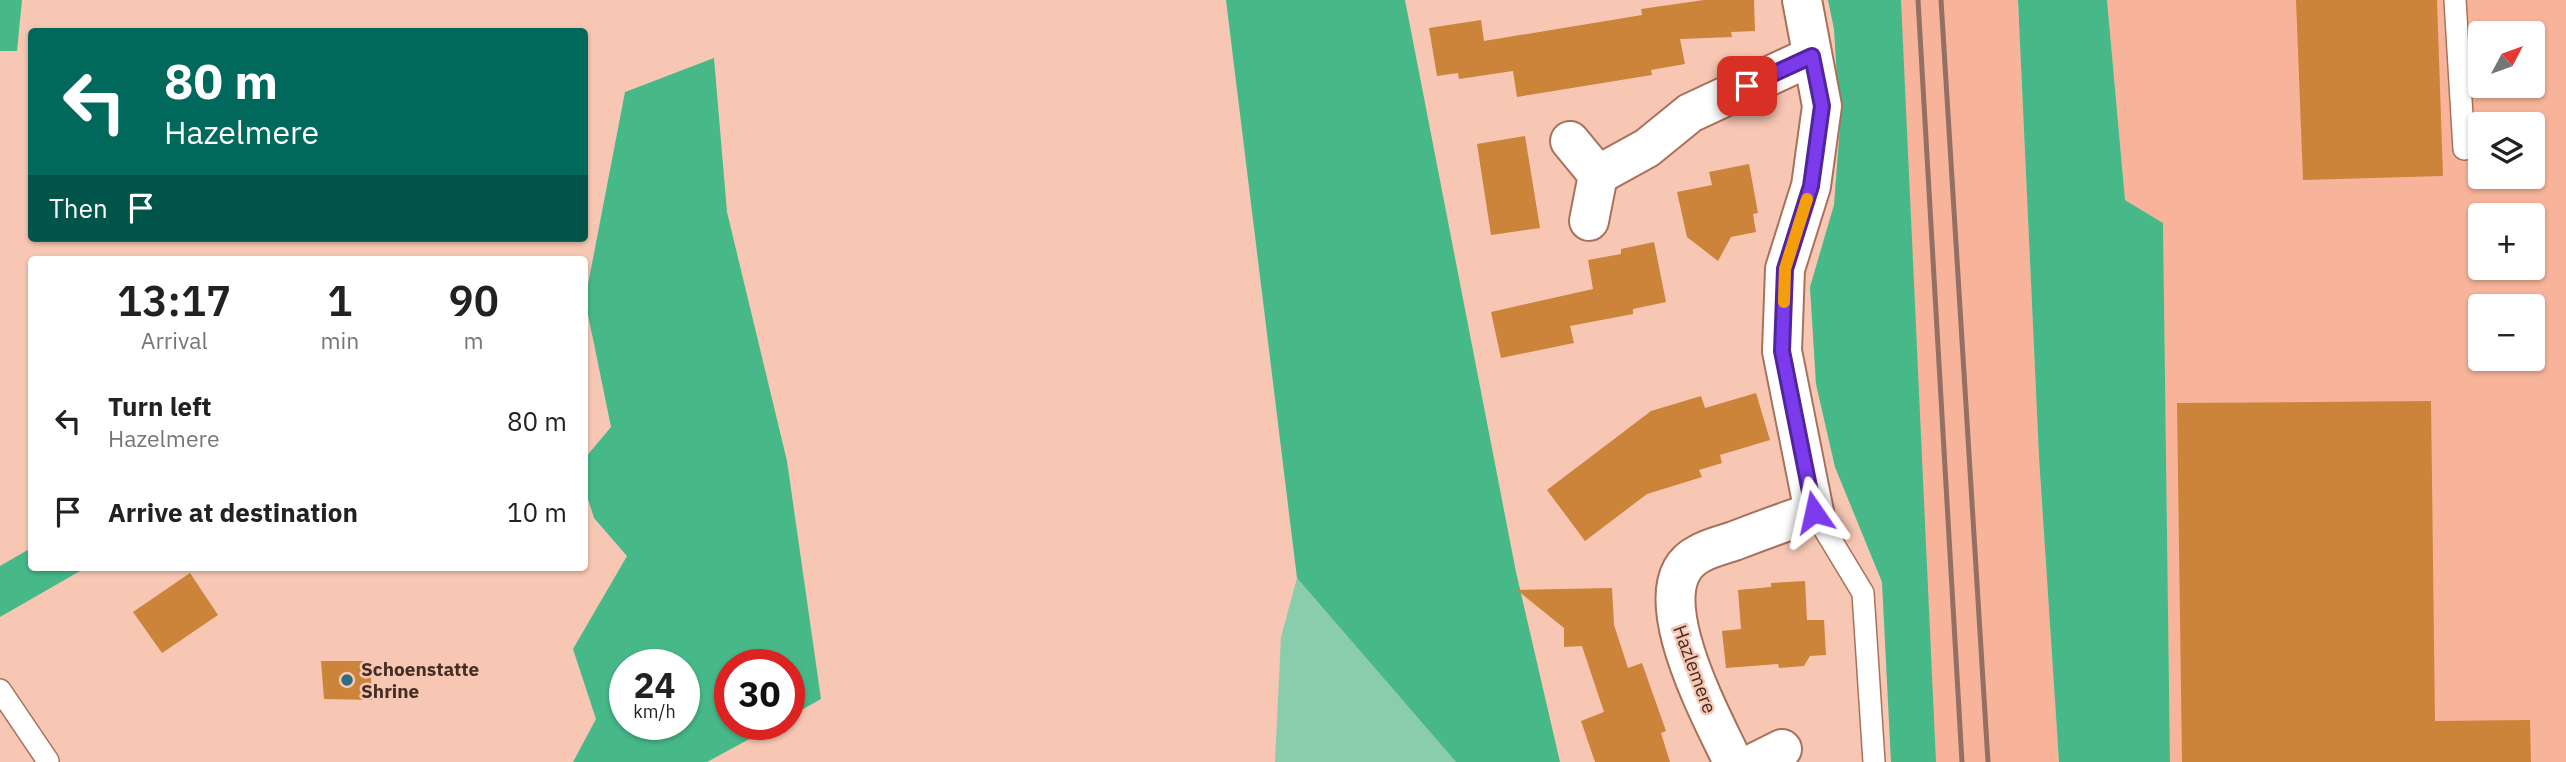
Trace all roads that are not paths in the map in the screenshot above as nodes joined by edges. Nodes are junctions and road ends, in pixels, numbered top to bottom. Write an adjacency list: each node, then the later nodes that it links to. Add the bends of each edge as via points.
1 (1802, 0): 3 (street)
2 (2455, 0): 5 (lane)
3 (1812, 56): 6 (street, via 1690,113 1647,148); 8 (street, via 1822,106 1811,186 1785,269 1782,351)
4 (1570, 141): 6 (street)
5 (2464, 149)
6 (1598, 175): 7 (street)
7 (1589, 221)
8 (1814, 512): 11 (street, Hazlemere, via 1697,554 1680,569 1674,592 1675,616 1697,684); 12 (lane, via 1863,593)
9 (0, 690): 10 (lane)
10 (48, 761)
11 (1733, 762)
12 (1874, 762)

